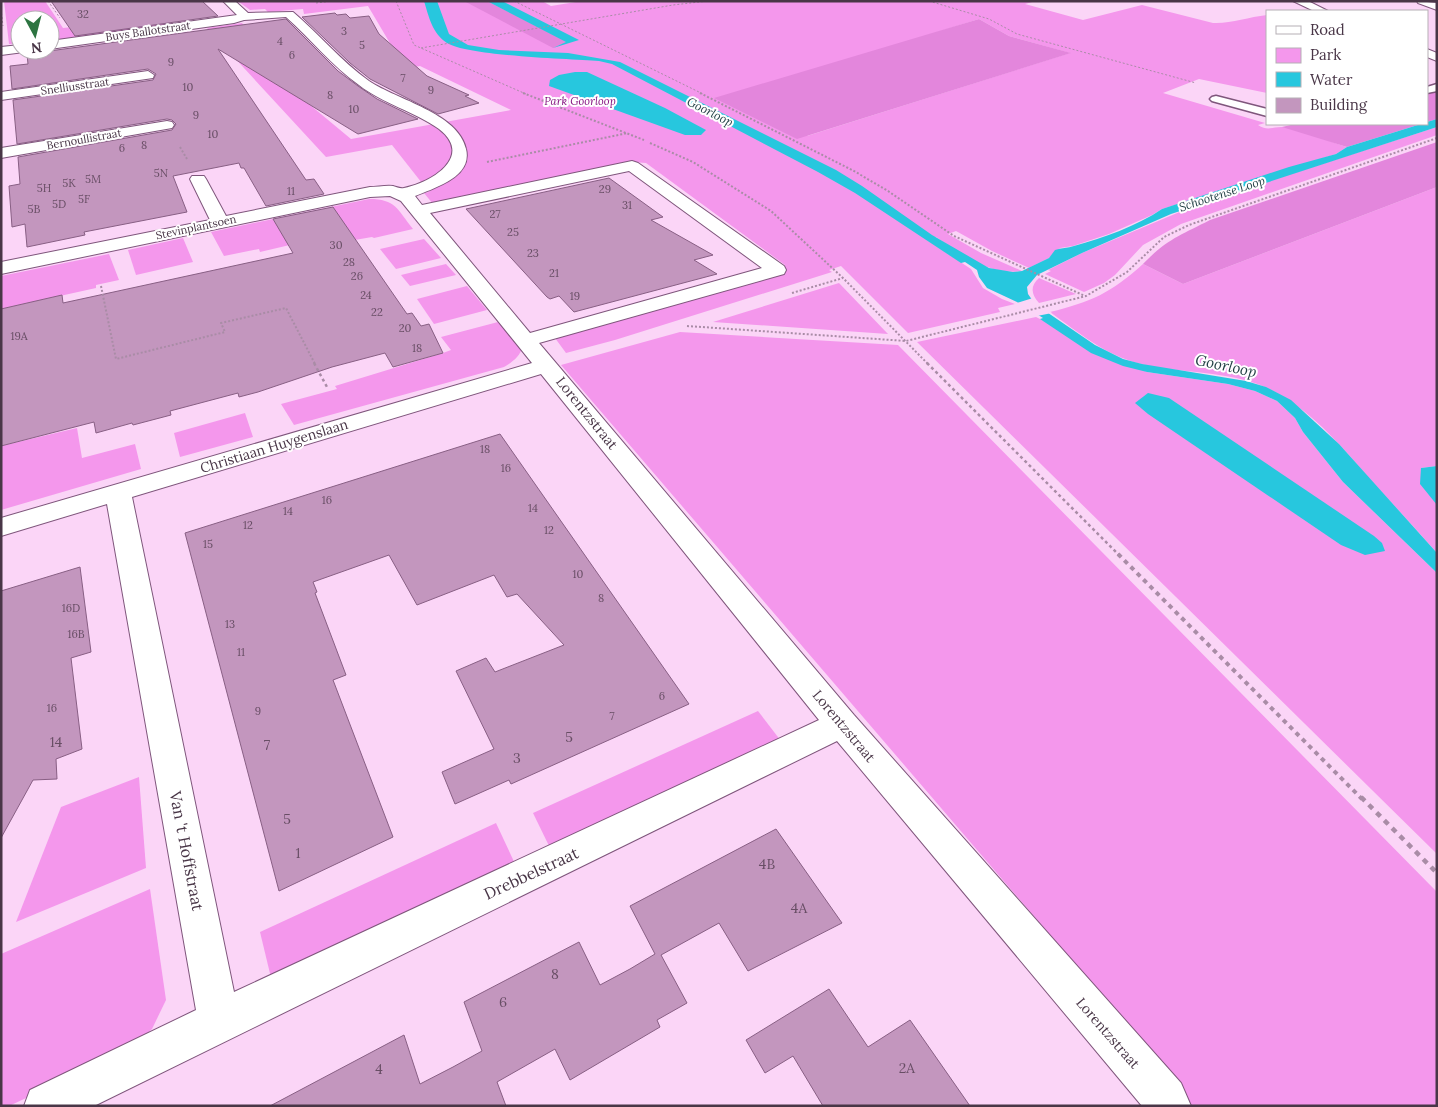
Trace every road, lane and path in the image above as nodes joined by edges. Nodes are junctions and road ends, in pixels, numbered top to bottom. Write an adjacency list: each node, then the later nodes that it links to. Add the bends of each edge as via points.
1 (228, 1): 9 (street)
2 (514, 1): 10 (path)
3 (708, 1): 10 (path)
4 (929, 1): 14 (path, via 989,19 1017,34)
5 (1298, 1): 8 (street)
6 (1422, 1): 7 (street)
7 (1437, 7)
8 (1320, 10)
9 (242, 15): 11 (street, Buys Ballotstraat); 22 (street, Buys Ballotstraat, via 289,14 364,84 444,126 460,150)
10 (558, 24): 12 (path); 28 (path, via 854,171 954,236)
11 (60, 43)
12 (420, 48)
13 (148, 75): 15 (street, Snelliusstraat)
14 (1197, 83)
15 (1, 96)
16 (1216, 99): 17 (lane)
17 (1266, 113)
18 (167, 125): 21 (street, Bernoullistraat)
19 (629, 133): 22 (path)
20 (1437, 138): 28 (path, via 1189,225 1164,237 1127,272)
21 (1, 153)
22 (454, 169): 24 (street)
23 (198, 179): 25 (street)
24 (404, 199): 25 (street, Stevinplantsoen, via 370,192); 30 (street, Lorentzstraat); 30 (street, via 632,166 777,270)
25 (220, 222): 26 (street, Stevinplantsoen)
26 (1, 268)
27 (101, 286): 33 (path, via 116,360 225,332 220,324 286,308)
28 (1086, 296): 31 (path)
29 (680, 328): 31 (path, via 689,325)
30 (527, 340): 32 (street, Lorentzstraat)
31 (906, 341): 37 (path)
32 (547, 365): 34 (street, Christiaan Huygenslaan); 36 (street, Lorentzstraat)
33 (327, 387)
34 (118, 493): 35 (street, Christiaan Huygenslaan); 38 (street, Van 't Hoffstraat)
35 (1, 527)
36 (842, 724): 38 (street, Drebbelstraat); 40 (street, Lorentzstraat)
37 (1437, 873)
38 (219, 1021): 39 (street)
39 (46, 1106)
40 (1169, 1106)

